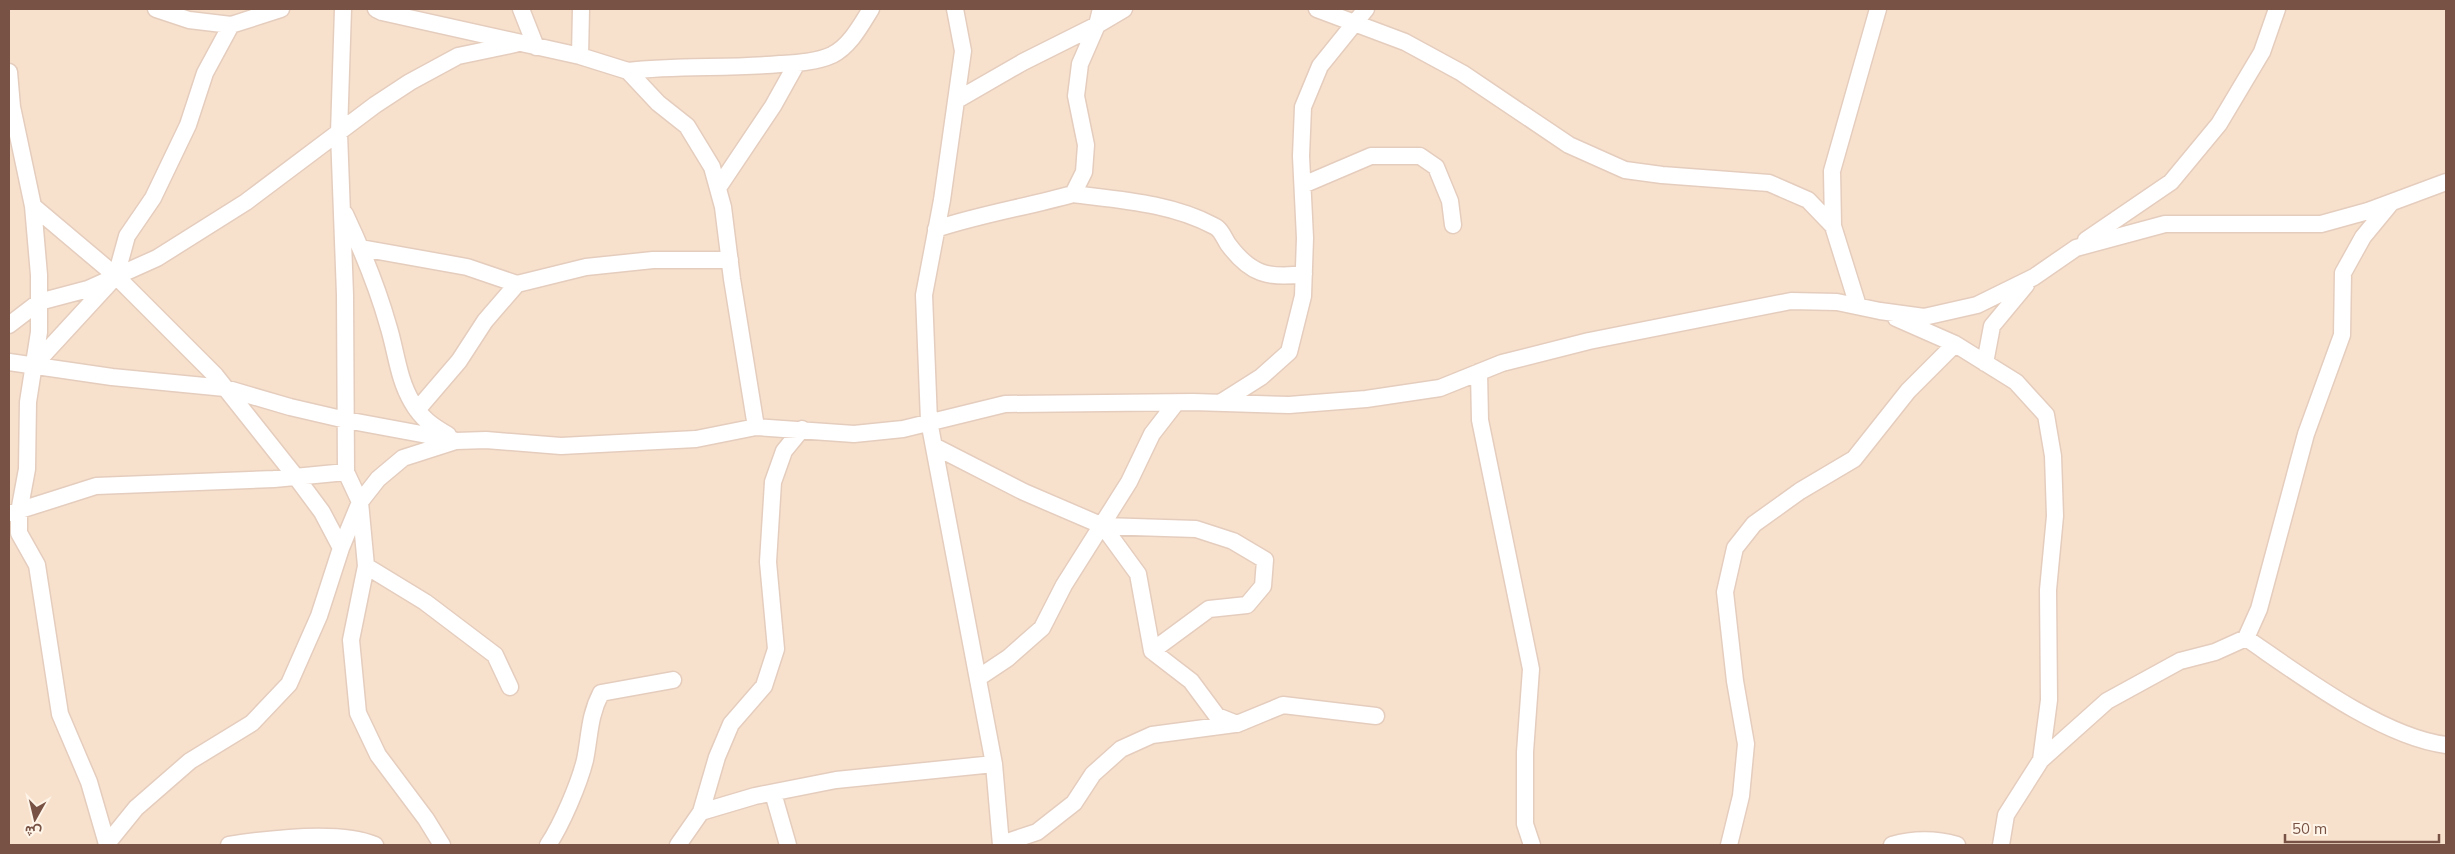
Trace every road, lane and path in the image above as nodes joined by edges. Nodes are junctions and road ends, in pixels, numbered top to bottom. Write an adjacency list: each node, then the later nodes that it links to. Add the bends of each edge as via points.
1 (156, 9): 17 (street, via 189,20)
2 (281, 9): 17 (street)
3 (343, 9): 27 (street)
4 (376, 9): 20 (street)
5 (521, 9): 21 (street)
6 (581, 9): 22 (street)
7 (870, 9): 23 (street, via 858,33 832,54)
8 (955, 9): 26 (street, via 963,50)
9 (1101, 9): 18 (street)
10 (1124, 9): 18 (street)
11 (1317, 9): 16 (street)
12 (1366, 9): 16 (street)
13 (1866, 9): 19 (street)
14 (1878, 9): 19 (street)
15 (2276, 9): 39 (street, via 2262,52 2220,124 2172,182)
16 (1355, 22): 29 (street, via 1320,66 1303,106); 36 (street, via 1405,42 1462,73 1569,145 1625,170 1769,183 1808,200)
17 (231, 25): 42 (street, via 205,73 188,125 153,198 127,236)
18 (1098, 26): 26 (street, via 1023,62); 31 (street, via 1080,64 1076,96 1086,145 1084,172)
19 (1872, 26): 36 (street, via 1832,171)
20 (519, 43): 21 (street); 27 (street, via 458,56 410,82)
21 (536, 47): 22 (street)
22 (580, 56): 24 (street)
23 (797, 63): 24 (street); 30 (street, via 773,106)
24 (628, 71): 30 (street, via 658,103 687,126 712,167)
25 (9, 72): 33 (street, via 12,107)
26 (957, 100): 37 (street)
27 (339, 133): 34 (street); 42 (street, via 246,202 158,258)
28 (2446, 182): 32 (street)
29 (1302, 185): 35 (street, via 1371,156 1420,156 1436,167 1450,201); 41 (street)
30 (718, 188): 40 (street)
31 (1073, 194): 37 (street); 41 (street, via 1181,211 1217,227 1245,264 1261,274)
32 (2392, 202): 39 (street, via 2321,224 2164,224); 71 (street, via 2364,237 2343,273 2342,334 2306,434 2259,609)
33 (33, 206): 42 (street); 45 (street)
34 (341, 206): 38 (street); 58 (street)
35 (1453, 225)
36 (1833, 226): 46 (street)
37 (936, 229): 59 (street, via 924,295)
38 (361, 248): 44 (street, via 467,267); 57 (street, via 388,325 400,374)
39 (2076, 248): 43 (street)
40 (730, 260): 44 (street, via 653,260 586,267); 60 (street)
41 (1304, 274): 56 (street, via 1303,296 1289,352 1261,377)
42 (116, 276): 45 (street); 52 (street); 54 (street)
43 (2034, 277): 47 (street, via 1977,305 1924,317); 51 (street, via 1992,326)
44 (517, 284): 57 (street)
45 (39, 302): 48 (street); 52 (street)
46 (1858, 306): 47 (street); 53 (street, via 1791,301 1589,341)
47 (1880, 311): 49 (street)
48 (9, 325)
49 (1955, 344): 51 (street); 92 (street, via 1908,391 1854,459 1754,524 1735,548 1725,592 1746,744 1741,796)
50 (9, 362): 52 (street)
51 (1985, 363): 79 (street, via 2016,382 2046,415 2053,456 2055,516 2048,590 2050,700)
52 (34, 365): 54 (street, via 112,377); 67 (street, via 28,402 27,469)
53 (1479, 372): 56 (street, via 1440,388 1366,399 1289,405); 91 (street, via 1480,420 1531,669 1524,824)
54 (226, 388): 58 (street); 65 (street)
55 (1176, 403): 56 (street); 59 (street, via 1005,404); 68 (street, via 1152,434 1130,482)
56 (1220, 403)
57 (417, 410): 62 (street, via 425,422)
58 (346, 420): 62 (street); 64 (street)
59 (929, 421): 61 (street, via 903,429 854,434); 63 (street)
60 (756, 427): 61 (street); 62 (street, via 696,438 561,446)
61 (802, 429): 82 (street, via 784,451 773,482 768,562 776,649 764,686 731,724 717,757)
62 (456, 440): 66 (street, via 403,458 378,479)
63 (934, 446): 68 (street, via 1024,492); 73 (street)
64 (346, 472): 65 (street); 66 (street)
65 (296, 477): 67 (street, via 96,486); 69 (street, via 322,512)
66 (360, 502): 69 (street); 70 (street)
67 (14, 513): 84 (street, via 19,533 37,565 60,714 88,782)
68 (1103, 526): 72 (street, via 1138,574); 72 (street, via 1196,529 1233,541 1265,560 1263,586 1247,605 1209,609); 73 (street, via 1064,585 1042,628 1008,658)
69 (341, 548): 84 (street, via 319,616 288,684 252,723 190,761 136,808)
70 (366, 566): 75 (street, via 425,602 495,655); 87 (street, via 351,640 358,713 378,755)
71 (2246, 638): 78 (street, via 2323,691 2385,724 2430,743); 79 (street, via 2215,652 2180,661 2106,701)
72 (1152, 651): 77 (street, via 1191,681 1217,716)
73 (978, 678): 80 (street)
74 (673, 680): 88 (street, via 602,693 593,710 584,762 557,831)
75 (510, 687)
76 (1376, 716): 77 (street, via 1283,705)
77 (1237, 724): 83 (street, via 1152,735 1121,749 1093,774 1074,803 1037,832)
78 (2446, 745)
79 (2041, 760): 95 (street, via 2006,814)
80 (994, 764): 81 (street, via 836,780); 83 (street)
81 (773, 793): 82 (street); 90 (street)
82 (701, 812): 89 (street)
83 (1001, 844)
84 (106, 845)
85 (229, 845): 86 (street, via 275,838 359,838)
86 (375, 845)
87 (442, 845)
88 (548, 845)
89 (678, 845)
90 (788, 845)
91 (1532, 845)
92 (1729, 845)
93 (1892, 845): 94 (street, via 1941,840)
94 (1957, 845)
95 (2002, 845)

